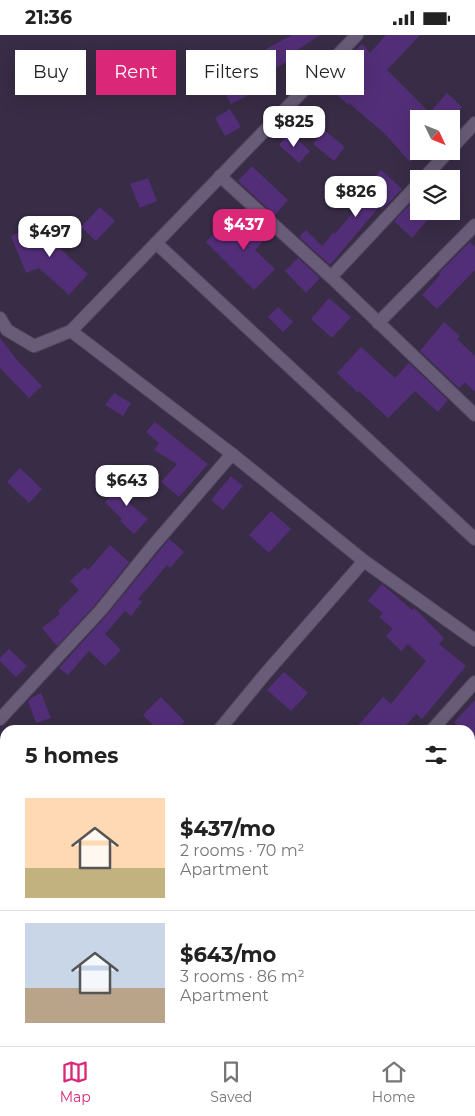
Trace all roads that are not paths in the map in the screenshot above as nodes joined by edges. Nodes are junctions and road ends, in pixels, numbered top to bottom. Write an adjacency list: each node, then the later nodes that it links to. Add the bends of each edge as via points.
1 (357, 35): 6 (street)
2 (475, 123): 3 (street)
3 (460, 139)
4 (441, 160): 5 (street)
5 (431, 170)
6 (220, 177): 9 (street); 10 (street)
7 (410, 193): 10 (street)
8 (475, 225): 12 (street)
9 (156, 243): 13 (street); 16 (street)
10 (331, 277): 12 (street)
11 (0, 318): 13 (street, via 6,330 34,346)
12 (378, 323): 14 (street)
13 (70, 331): 15 (street)
14 (474, 413)
15 (232, 454): 17 (street); 20 (street, via 101,610)
16 (475, 539)
17 (364, 561): 18 (street); 21 (street)
18 (475, 640)
19 (475, 682): 22 (street)
20 (0, 719)
21 (223, 725)
22 (436, 725)

